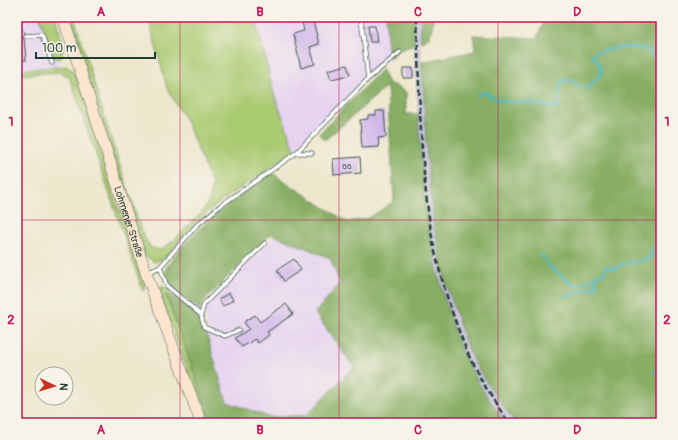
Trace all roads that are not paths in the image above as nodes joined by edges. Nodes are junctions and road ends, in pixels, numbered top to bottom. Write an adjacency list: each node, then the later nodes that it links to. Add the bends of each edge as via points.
1 (63, 17): 11 (main road, Lohmener Straße)
2 (361, 17): 6 (lane)
3 (25, 36): 5 (lane, via 42,35)
4 (400, 52): 6 (lane)
5 (52, 63)
6 (368, 79): 7 (lane)
7 (296, 152): 8 (lane); 10 (lane, via 197,225)
8 (312, 153)
9 (265, 242): 12 (lane, via 204,304)
10 (160, 267): 11 (lane); 12 (lane, via 166,286)
11 (146, 273): 14 (main road, Lohmener Straße)
12 (201, 315): 13 (lane, via 204,327 225,336)
13 (239, 330)
14 (201, 423)

